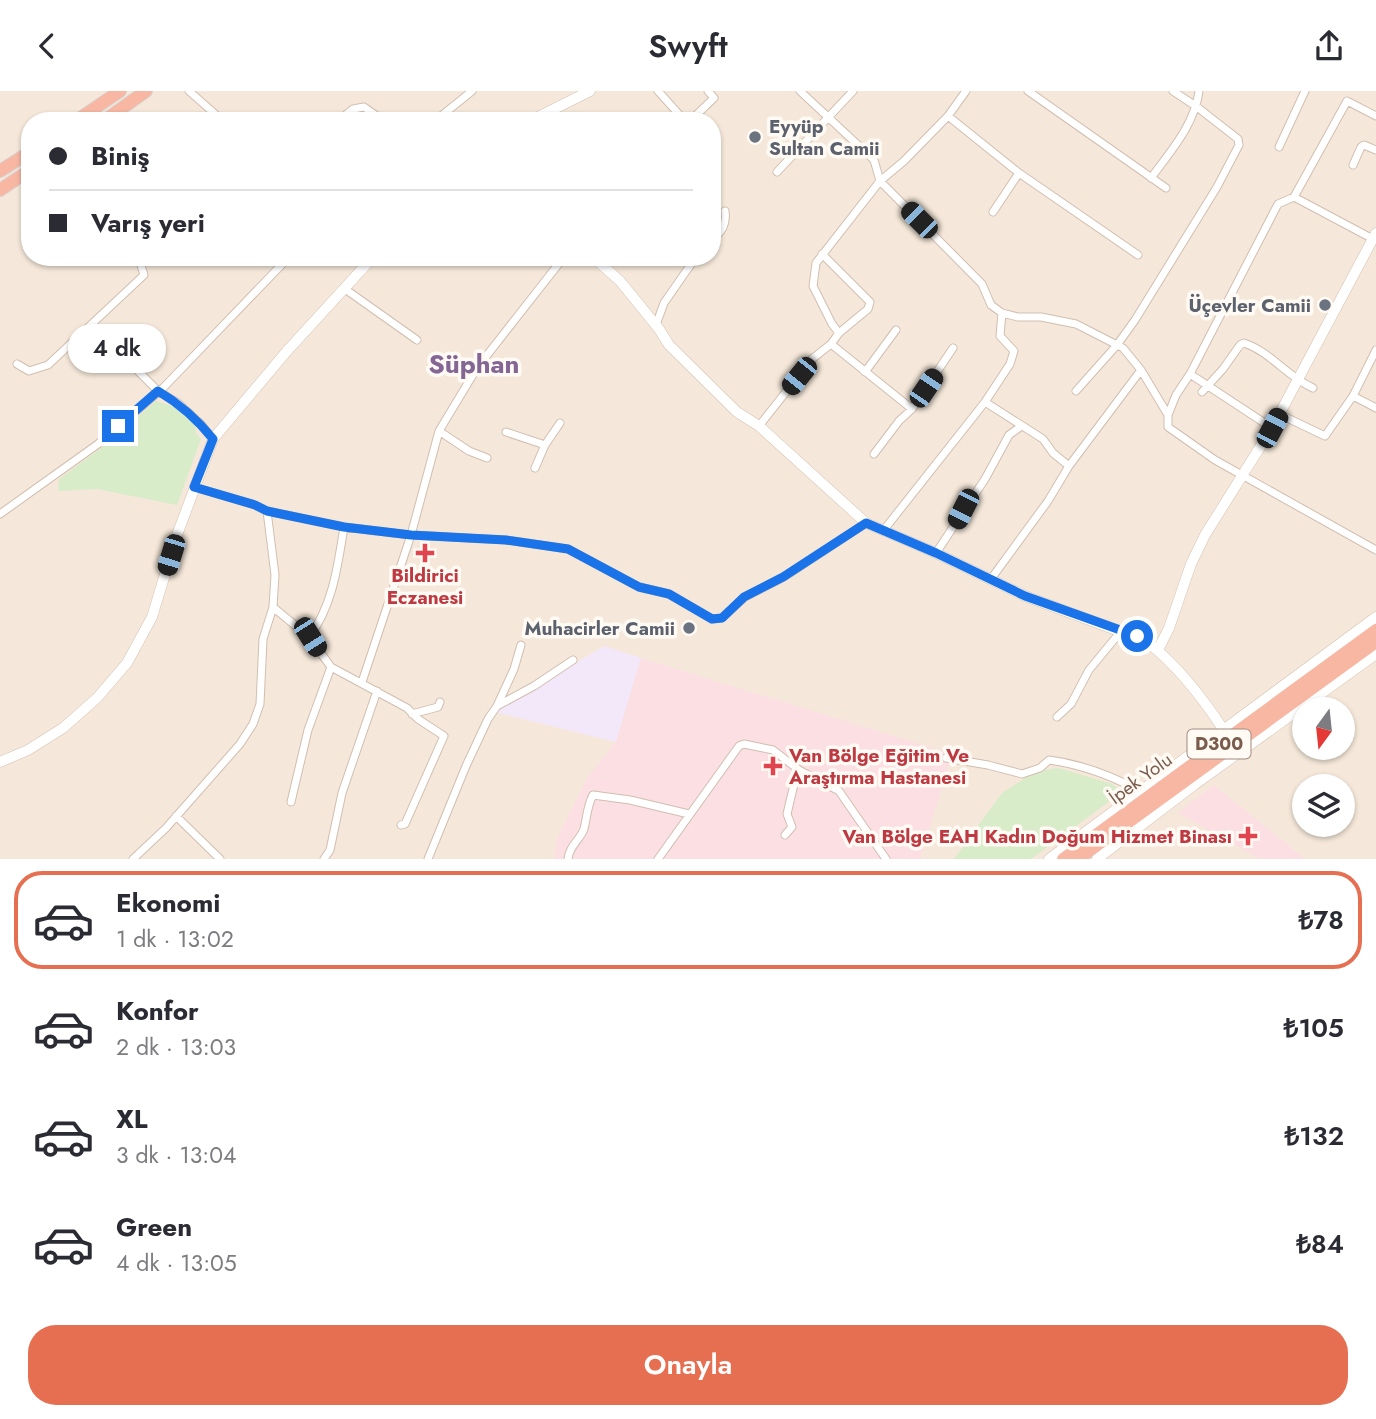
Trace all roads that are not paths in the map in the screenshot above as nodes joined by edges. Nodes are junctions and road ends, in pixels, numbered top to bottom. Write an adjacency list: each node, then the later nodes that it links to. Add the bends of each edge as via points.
1 (120, 91): 16 (highway)
2 (146, 91): 17 (highway)
3 (189, 91): 18 (street)
4 (472, 91): 21 (street)
5 (590, 91): 22 (street)
6 (658, 91): 23 (street)
7 (708, 91): 24 (street, via 714,98)
8 (800, 91): 27 (street)
9 (853, 91): 27 (street)
10 (966, 91): 25 (street)
11 (1028, 91): 36 (street)
12 (1173, 91): 15 (street)
13 (1199, 91): 15 (street)
14 (1305, 91): 28 (street)
15 (1197, 107): 36 (street); 61 (street, via 1238,139 1239,145)
16 (89, 112)
17 (117, 112)
18 (213, 112)
19 (350, 112): 20 (street, via 364,107)
20 (371, 112)
21 (446, 112)
22 (548, 112)
23 (678, 112)
24 (698, 112)
25 (948, 116): 34 (street); 37 (street)
26 (1376, 116): 40 (street, via 1347,101)
27 (829, 117): 33 (street); 37 (street, via 874,160)
28 (1279, 148)
29 (1376, 150): 31 (street, via 1364,145)
30 (21, 158): 32 (highway)
31 (1353, 165)
32 (0, 171)
33 (777, 172)
34 (1019, 173): 42 (street); 46 (street)
35 (21, 176): 39 (highway)
36 (1151, 178): 38 (street)
37 (880, 181): 45 (street); 54 (street, via 982,284 991,305)
38 (1166, 188)
39 (0, 190)
40 (1294, 197): 44 (street); 67 (street, via 1275,208)
41 (725, 211): 43 (street)
42 (993, 212)
43 (721, 231)
44 (1375, 236): 68 (street)
45 (822, 254): 57 (street, via 813,286); 57 (street, via 870,302 869,309)
46 (1138, 255)
47 (141, 266): 58 (street, via 144,275)
48 (280, 266): 71 (street)
49 (365, 266): 53 (street)
50 (557, 266): 84 (street, via 477,368)
51 (603, 266): 55 (street)
52 (690, 266): 55 (street, via 664,303)
53 (345, 289): 59 (street); 86 (street)
54 (1002, 313): 61 (street, via 1076,324); 75 (street, via 1000,336 1014,351)
55 (656, 325): 81 (street, via 669,345 737,412)
56 (896, 330): 66 (street)
57 (839, 333): 60 (street)
58 (81, 334): 64 (street, via 48,365 29,371); 71 (street, via 121,354)
59 (417, 341)
60 (831, 344): 66 (street); 81 (street, via 812,359)
61 (1117, 345): 65 (street); 72 (street)
62 (953, 348): 77 (street)
63 (1376, 350): 74 (street)
64 (17, 364)
65 (1141, 370): 79 (street); 90 (street)
66 (865, 372): 77 (street)
67 (1190, 374): 69 (street); 79 (street)
68 (1298, 382): 69 (street, via 1244,343); 70 (street); 78 (street)
69 (1206, 385): 73 (street); 83 (street)
70 (1313, 388)
71 (158, 391): 86 (street, via 178,403); 95 (street, via 98,445)
72 (1076, 391)
73 (1202, 392)
74 (1353, 396): 76 (street); 78 (street, via 1325,436)
75 (985, 403): 82 (street); 98 (street)
76 (1376, 408)
77 (912, 409): 88 (street)
78 (1279, 414): 83 (street)
79 (1168, 415): 92 (street, via 1168,427 1180,437)
80 (560, 423): 87 (street)
81 (759, 426): 96 (street)
82 (1020, 427): 90 (street, via 1043,439); 101 (street, via 1009,435)
83 (1272, 428): 92 (street)
84 (439, 431): 89 (street); 99 (street)
85 (506, 432): 87 (street)
86 (213, 439): 93 (street)
87 (545, 445): 91 (street)
88 (874, 454)
89 (487, 458)
90 (1069, 466): 102 (street)
91 (535, 468)
92 (1242, 474): 100 (street); 110 (street, via 1191,564)
93 (194, 487): 94 (street); 122 (street, via 152,617 127,663 63,728)
94 (267, 511): 97 (street); 103 (street, via 275,575)
95 (0, 514)
96 (866, 523): 98 (street); 99 (street, via 744,597 722,618 712,619 669,594 639,587 568,549)
97 (344, 527): 99 (street); 107 (street, via 337,574)
98 (883, 531): 101 (street)
99 (411, 535): 114 (street)
100 (1376, 551)
101 (936, 553): 102 (street)
102 (991, 579): 105 (street, via 1025,596)
103 (273, 607): 107 (street); 127 (street, via 264,639 260,705 253,723)
104 (1376, 617): 120 (street)
105 (1122, 630): 110 (street); 119 (street)
106 (1376, 630): 138 (highway, İpek Yolu / D300)
107 (310, 637): 113 (street)
108 (1376, 642): 139 (highway, İpek Yolu / D300)
109 (521, 645): 117 (street)
110 (1158, 650): 120 (street)
111 (1376, 654): 140 (street)
112 (573, 660): 117 (street)
113 (331, 667): 114 (street); 125 (street, via 308,730)
114 (362, 682): 115 (street)
115 (377, 691): 118 (street); 132 (street)
116 (440, 702): 118 (street, via 438,707)
117 (497, 706): 133 (street)
118 (412, 714): 128 (street, via 444,736)
119 (1057, 717)
120 (1223, 729): 124 (street)
121 (946, 758): 124 (street, via 1022,774 1049,760 1067,762)
122 (0, 762)
123 (799, 770): 126 (street, via 773,750 744,744); 129 (street, via 787,814 792,827); 136 (street, via 839,791)
124 (1140, 791): 137 (street)
125 (291, 802)
126 (689, 814): 134 (street, via 593,795 583,831); 135 (street)
127 (176, 816): 130 (street); 131 (street)
128 (401, 825)
129 (785, 835)
130 (133, 859)
131 (220, 859)
132 (324, 859)
133 (428, 859)
134 (568, 859)
135 (658, 859)
136 (886, 859)
137 (1049, 859)
138 (1063, 859)
139 (1080, 859)
140 (1097, 859)

